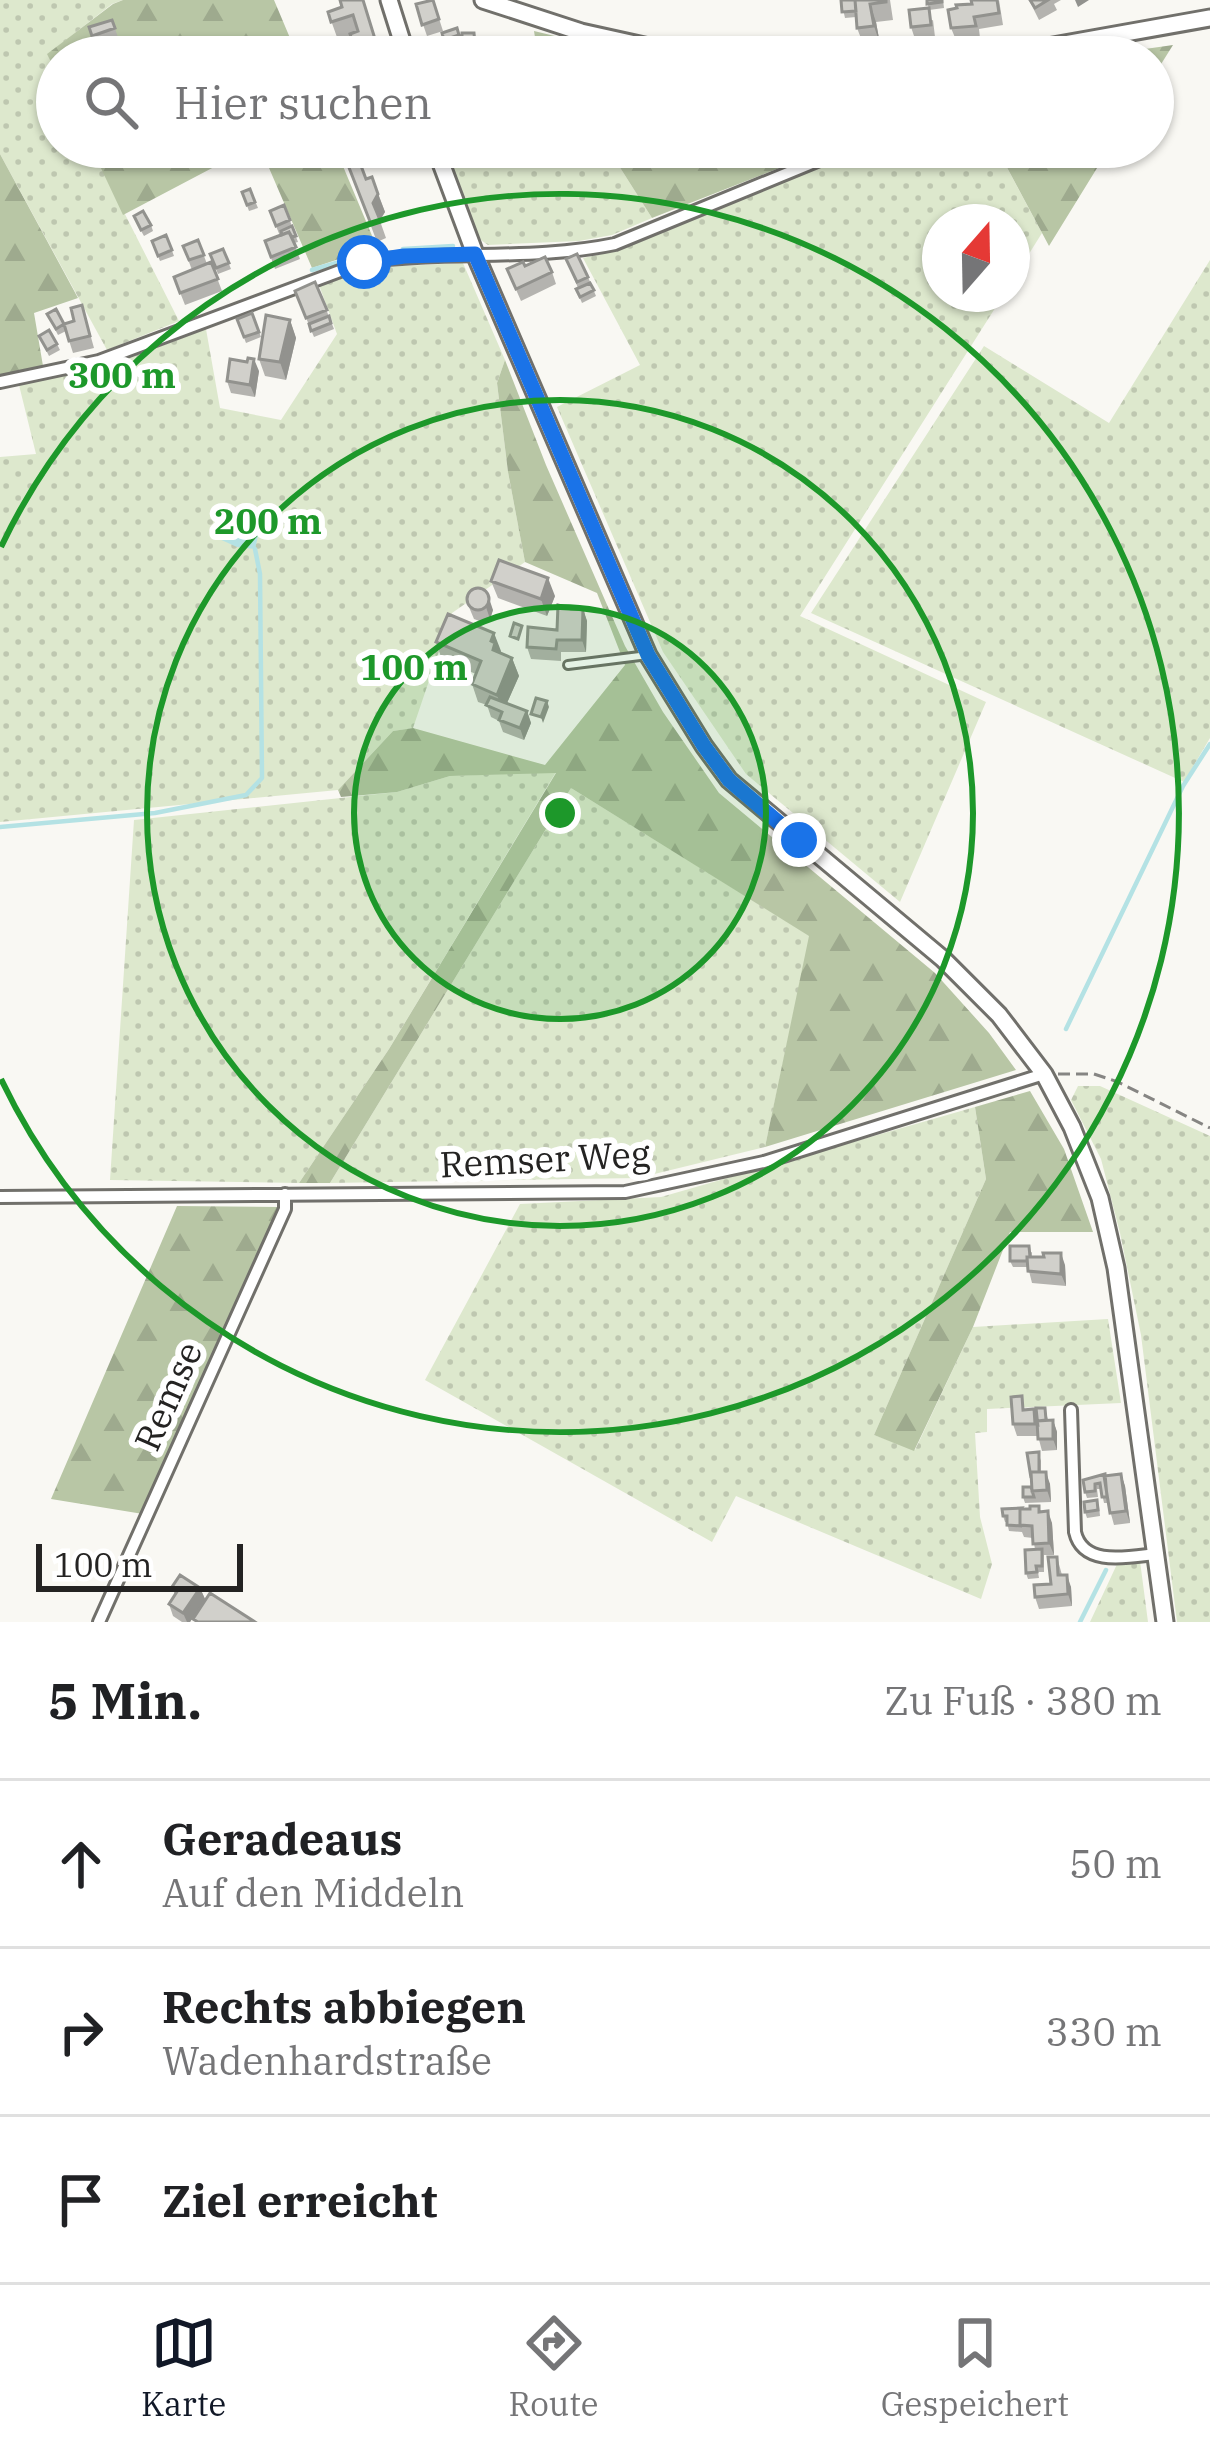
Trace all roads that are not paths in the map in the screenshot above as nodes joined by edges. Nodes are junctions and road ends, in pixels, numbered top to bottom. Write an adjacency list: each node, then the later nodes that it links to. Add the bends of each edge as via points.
1 (389, 0): 4 (street)
2 (482, 0): 5 (street)
3 (1210, 18): 6 (street)
4 (400, 36)
5 (599, 36)
6 (1109, 36)
7 (443, 168): 9 (street)
8 (800, 168): 9 (street, via 615,244)
9 (475, 254): 10 (street, via 364,262 99,361); 11 (street)
10 (0, 382)
11 (648, 655): 12 (lane); 13 (street, via 729,780 944,958)
12 (568, 665)
13 (1044, 1074): 14 (street, Remser Weg, via 764,1162 626,1192); 17 (street, via 1100,1198 1117,1268)
14 (285, 1194): 15 (street, Remser Weg); 18 (street, Remse)
15 (0, 1197)
16 (1071, 1410): 17 (street, via 1077,1544 1097,1556)
17 (1155, 1554): 19 (street)
18 (99, 1622)
19 (1165, 1622)

